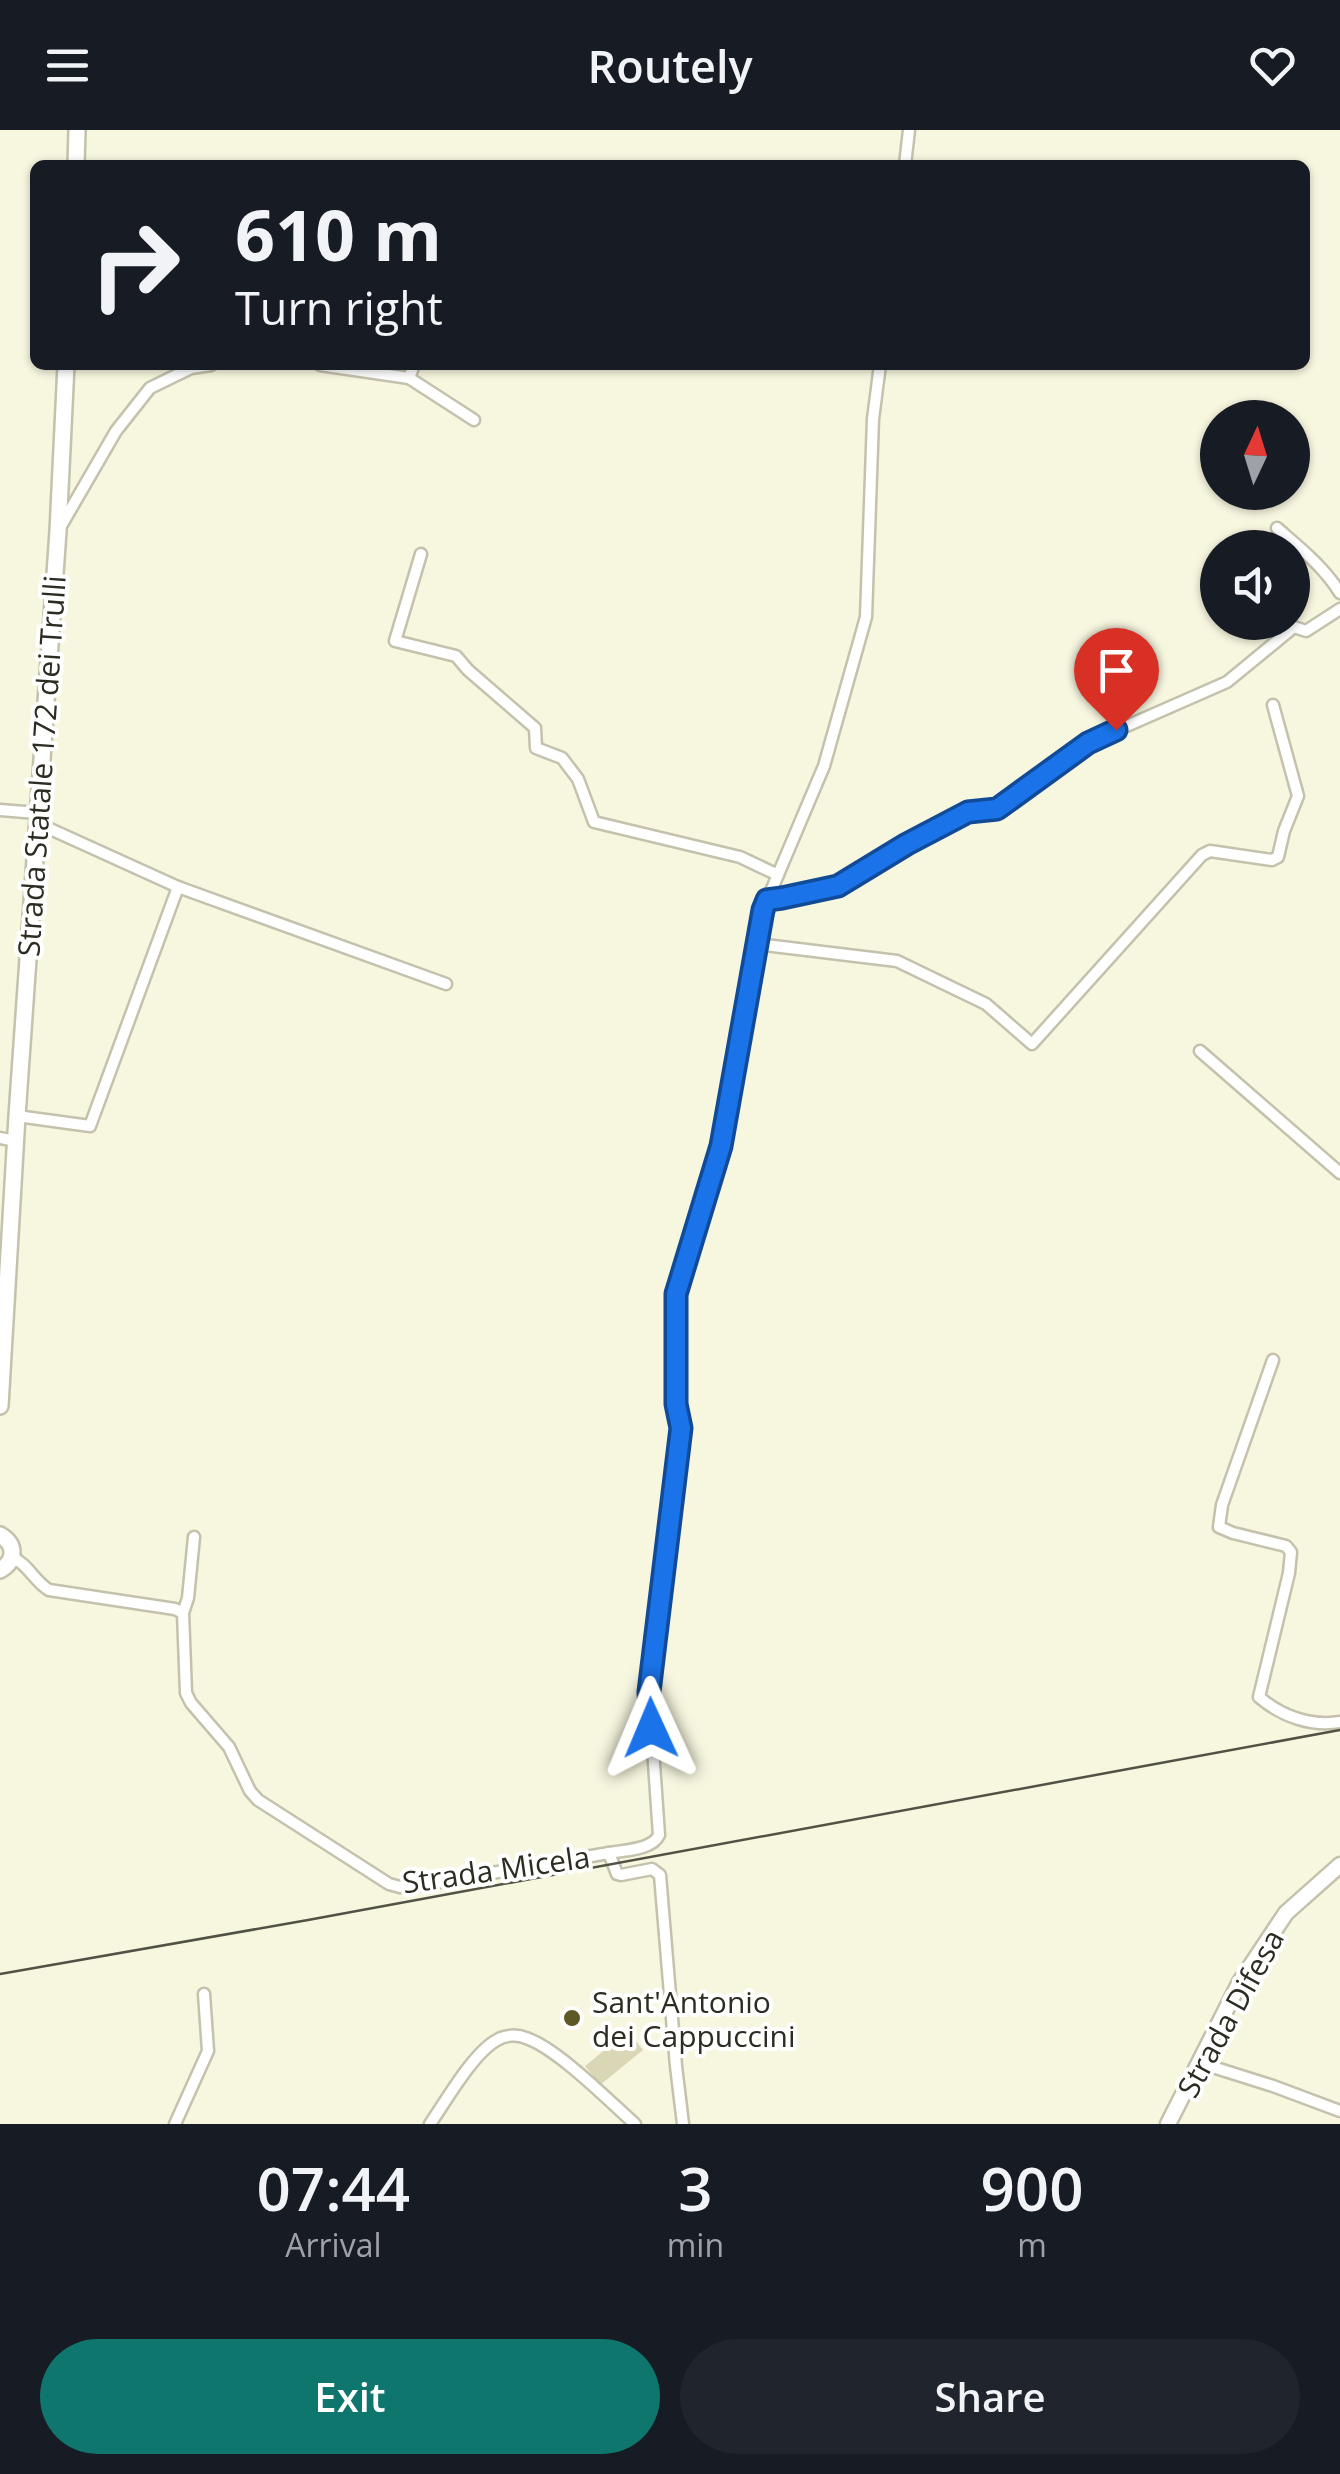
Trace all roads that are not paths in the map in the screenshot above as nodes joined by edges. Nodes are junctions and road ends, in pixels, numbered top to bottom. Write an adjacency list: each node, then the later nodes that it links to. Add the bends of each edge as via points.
1 (78, 130): 3 (main road)
2 (909, 130): 4 (street)
3 (76, 160)
4 (906, 160)
5 (66, 370): 13 (main road, Strada Statale 172 dei Trulli)
6 (187, 370): 13 (street, via 150,388 116,431)
7 (354, 370): 10 (street)
8 (412, 370): 10 (street)
9 (879, 370): 20 (street, via 866,617 824,766)
10 (408, 378): 11 (street)
11 (474, 420)
12 (1277, 528): 15 (street)
13 (58, 532): 19 (main road, Strada Statale 172 dei Trulli)
14 (421, 554): 20 (street, via 395,641 456,656 535,728 536,748 562,758 594,822 740,858)
15 (1340, 593)
16 (1340, 609): 22 (street, via 1306,631 1294,627 1227,682 1088,743 997,809 968,812 838,886)
17 (1273, 705): 23 (street, via 1298,796 1278,857 1202,855 1032,1044 986,1004 897,960)
18 (0, 810): 19 (street)
19 (37, 818): 21 (street); 26 (main road, Strada Statale 172 dei Trulli)
20 (778, 875): 22 (street)
21 (178, 887): 24 (street); 26 (street, via 90,1126)
22 (767, 900): 23 (street)
23 (756, 944): 37 (street, Strada Micela, via 721,1146 676,1294 681,1428 649,1692 659,1835 652,1844)
24 (446, 984)
25 (1200, 1051): 28 (street)
26 (18, 1116): 27 (main road, Strada Statale 172 dei Trulli)
27 (8, 1139): 30 (main road, Strada Statale 172 dei Trulli)
28 (1340, 1173)
29 (1274, 1360): 36 (street, via 1219,1528 1291,1552 1259,1696 1310,1724)
30 (0, 1406)
31 (0, 1535): 33 (main road)
32 (194, 1538): 35 (street, Strada Micela)
33 (12, 1557): 34 (main road); 35 (street, via 49,1590)
34 (0, 1570)
35 (183, 1613): 37 (street, Strada Micela, via 186,1693 229,1747 250,1791 374,1877 416,1886)
36 (1340, 1722)
37 (609, 1852): 45 (street, via 617,1874 652,1869 660,1875)
38 (1340, 1865): 40 (street, Strada Difesa, via 1286,1913 1240,1982)
39 (204, 1994): 42 (street, via 208,2051)
40 (1200, 2063): 41 (street); 46 (street, Strada Difesa)
41 (1340, 2111)
42 (175, 2124)
43 (430, 2124): 44 (street, via 479,2054 508,2036 523,2036 562,2061)
44 (635, 2124)
45 (683, 2124)
46 (1168, 2124)

